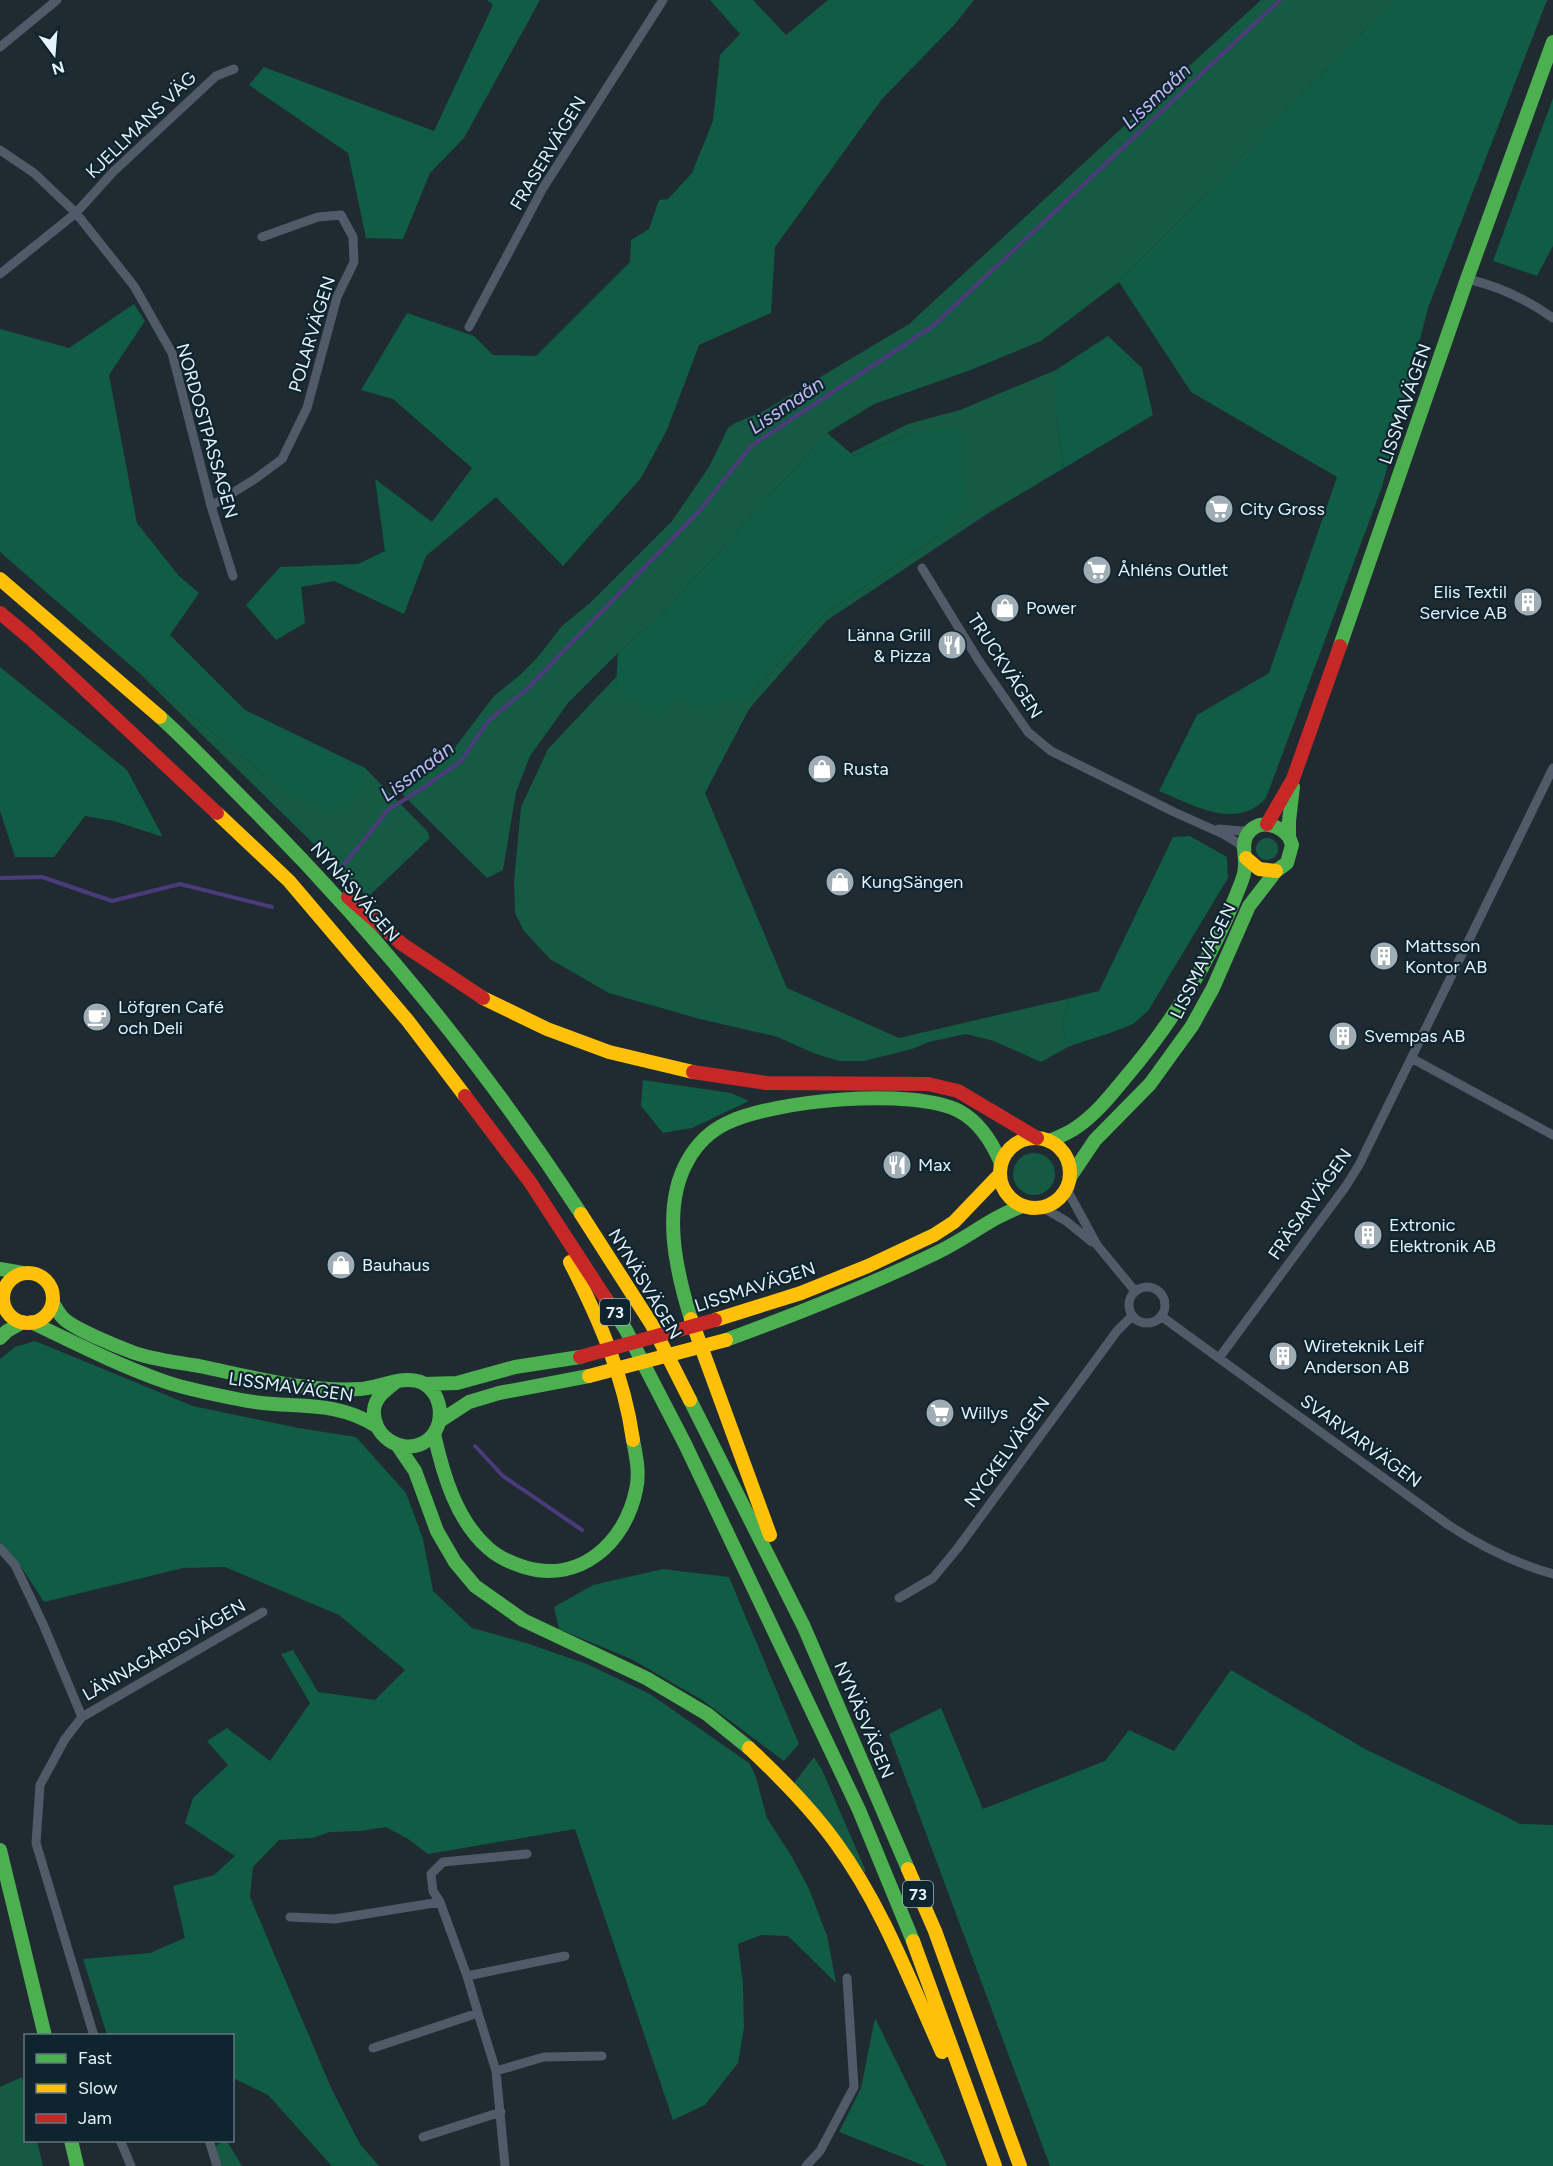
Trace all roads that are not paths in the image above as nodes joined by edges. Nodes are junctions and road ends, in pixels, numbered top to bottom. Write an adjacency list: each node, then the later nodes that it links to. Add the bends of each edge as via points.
1 (57, 0): 4 (street)
2 (663, 0): 12 (street, FRASERVÄGEN, via 543,188)
3 (1553, 42): 10 (main road, LISSMAVÄGEN)
4 (0, 47)
5 (234, 69): 7 (street, KJELLMANS VÄG, via 216,76 113,172)
6 (0, 150): 7 (street, NORDOSTPASSAGEN, via 34,173)
7 (76, 213): 9 (street); 13 (street, NORDOSTPASSAGEN, via 134,286 172,353)
8 (262, 237): 13 (street, POLARVÄGEN, via 318,218 341,215 353,237 354,262 337,297 307,408 282,459)
9 (0, 274)
10 (1467, 279): 11 (street, via 1515,294); 19 (main road, LISSMAVÄGEN)
11 (1553, 318)
12 (469, 327)
13 (211, 506): 15 (street, NORDOSTPASSAGEN)
14 (922, 568): 21 (street, TRUCKVÄGEN, via 1028,732 1051,751)
15 (233, 576)
16 (0, 579): 25 (main road, NYNÄSVÄGEN / 73, via 174,730)
17 (0, 613): 31 (main road, 73, via 290,881 408,1021)
18 (1553, 768): 27 (street, FRÄSARVÄGEN)
19 (1293, 779): 20 (main road, LISSMAVÄGEN); 23 (main road, LISSMAVÄGEN)
20 (1267, 824): 22 (main road); 23 (main road, via 1276,825)
21 (1207, 826): 22 (street, TRUCKVÄGEN); 24 (street, TRUCKVÄGEN, via 1238,843)
22 (1252, 830): 24 (main road, LISSMAVÄGEN, via 1247,835)
23 (1289, 837): 26 (main road, LISSMAVÄGEN, via 1291,854)
24 (1245, 854): 26 (main road, via 1256,869); 29 (main road, LISSMAVÄGEN, via 1245,871 1238,893 1210,958 1165,1028 1138,1064 1080,1125)
25 (300, 856): 29 (main road, via 402,944 492,1004 557,1033 609,1052 690,1072 766,1083 928,1084 958,1091); 57 (main road, NYNÄSVÄGEN / 73, via 429,1004 550,1167 651,1325)
26 (1276, 871): 32 (main road, LISSMAVÄGEN, via 1250,906 1192,1026 1150,1084 1095,1140)
27 (1413, 1059): 28 (street); 46 (street, FRÄSARVÄGEN, via 1359,1166)
28 (1553, 1135)
29 (1043, 1139): 30 (main road, via 1025,1139 1015,1144 1006,1152); 32 (main road, via 1063,1152)
30 (1000, 1168): 33 (main road, via 1003,1187 1011,1199); 48 (main road, LISSMAVÄGEN, bridge, via 954,1222 934,1235 801,1293 580,1357 506,1369 459,1385); 57 (main road, via 996,1148 986,1131 951,1107 923,1101 879,1100 818,1102 759,1111 726,1123 706,1136 685,1163 677,1185 674,1230 688,1313)
31 (530, 1182): 51 (main road, via 600,1322 631,1422 636,1489 615,1540 579,1567 552,1572 527,1569 507,1560 486,1546 465,1520 449,1490); 82 (main road, 73, via 626,1330 690,1455 854,1800 919,1956)
32 (1068, 1182): 34 (main road, via 1060,1197); 35 (street)
33 (1023, 1206): 34 (main road); 49 (main road, LISSMAVÄGEN, bridge, via 1007,1211 943,1251 803,1312 726,1340 590,1376 469,1402)
34 (1042, 1207): 35 (street)
35 (1097, 1245): 38 (street)
36 (0, 1269): 37 (main road)
37 (23, 1273): 39 (main road, via 14,1277); 40 (main road, via 45,1279)
38 (1135, 1291): 41 (street, via 1129,1305); 42 (street, via 1144,1286 1157,1290 1165,1304)
39 (2, 1295): 43 (main road, via 10,1315); 44 (main road)
40 (53, 1303): 43 (main road, via 45,1316); 47 (main road, LISSMAVÄGEN, via 64,1319 134,1353 304,1387 361,1389)
41 (1132, 1316): 42 (street, via 1149,1322); 55 (street, NYCKELVÄGEN, via 957,1549 933,1578)
42 (1161, 1316): 46 (street, SVARVARVÄGEN)
43 (27, 1322): 45 (main road); 50 (main road, LISSMAVÄGEN, via 167,1382 245,1401 344,1410)
44 (0, 1327)
45 (0, 1338)
46 (1219, 1358): 54 (street, SVARVARVÄGEN, via 1454,1530 1478,1545)
47 (396, 1382): 48 (main road); 50 (main road, via 382,1393 375,1408)
48 (422, 1383): 49 (main road, via 434,1392 440,1406)
49 (440, 1421): 51 (main road)
50 (376, 1426): 52 (main road)
51 (434, 1434): 52 (main road, via 418,1445)
52 (398, 1446): 82 (main road, via 415,1471 436,1530 475,1586 523,1620 646,1678 707,1714 778,1775 809,1809 837,1844 880,1915)
53 (0, 1548): 58 (street, LÄNNAGÅRDSVÄGEN, via 15,1565)
54 (1553, 1574)
55 (899, 1598)
56 (263, 1612): 58 (street, LÄNNAGÅRDSVÄGEN)
57 (804, 1627): 83 (main road, NYNÄSVÄGEN / 73, via 934,1931)
58 (82, 1717): 68 (street, LÄNNAGÅRDSVÄGEN, via 40,1785 36,1843)
59 (0, 1850): 67 (main road)
60 (527, 1854): 61 (street, via 442,1862 431,1874 433,1891)
61 (440, 1902): 62 (street, via 335,1919); 64 (street)
62 (290, 1917)
63 (565, 1956): 64 (street)
64 (467, 1976): 66 (street)
65 (847, 1978): 81 (street, via 854,2087 820,2151)
66 (478, 2013): 69 (street); 71 (street)
67 (45, 2034)
68 (93, 2034)
69 (373, 2048)
70 (602, 2056): 71 (street, via 544,2057)
71 (496, 2071): 72 (street)
72 (501, 2112): 73 (street); 80 (street)
73 (423, 2137)
74 (71, 2142): 77 (main road)
75 (121, 2142): 78 (street)
76 (210, 2142): 79 (street)
77 (77, 2166)
78 (131, 2166)
79 (217, 2166)
80 (505, 2166)
81 (806, 2166)
82 (993, 2166)
83 (1020, 2166)

